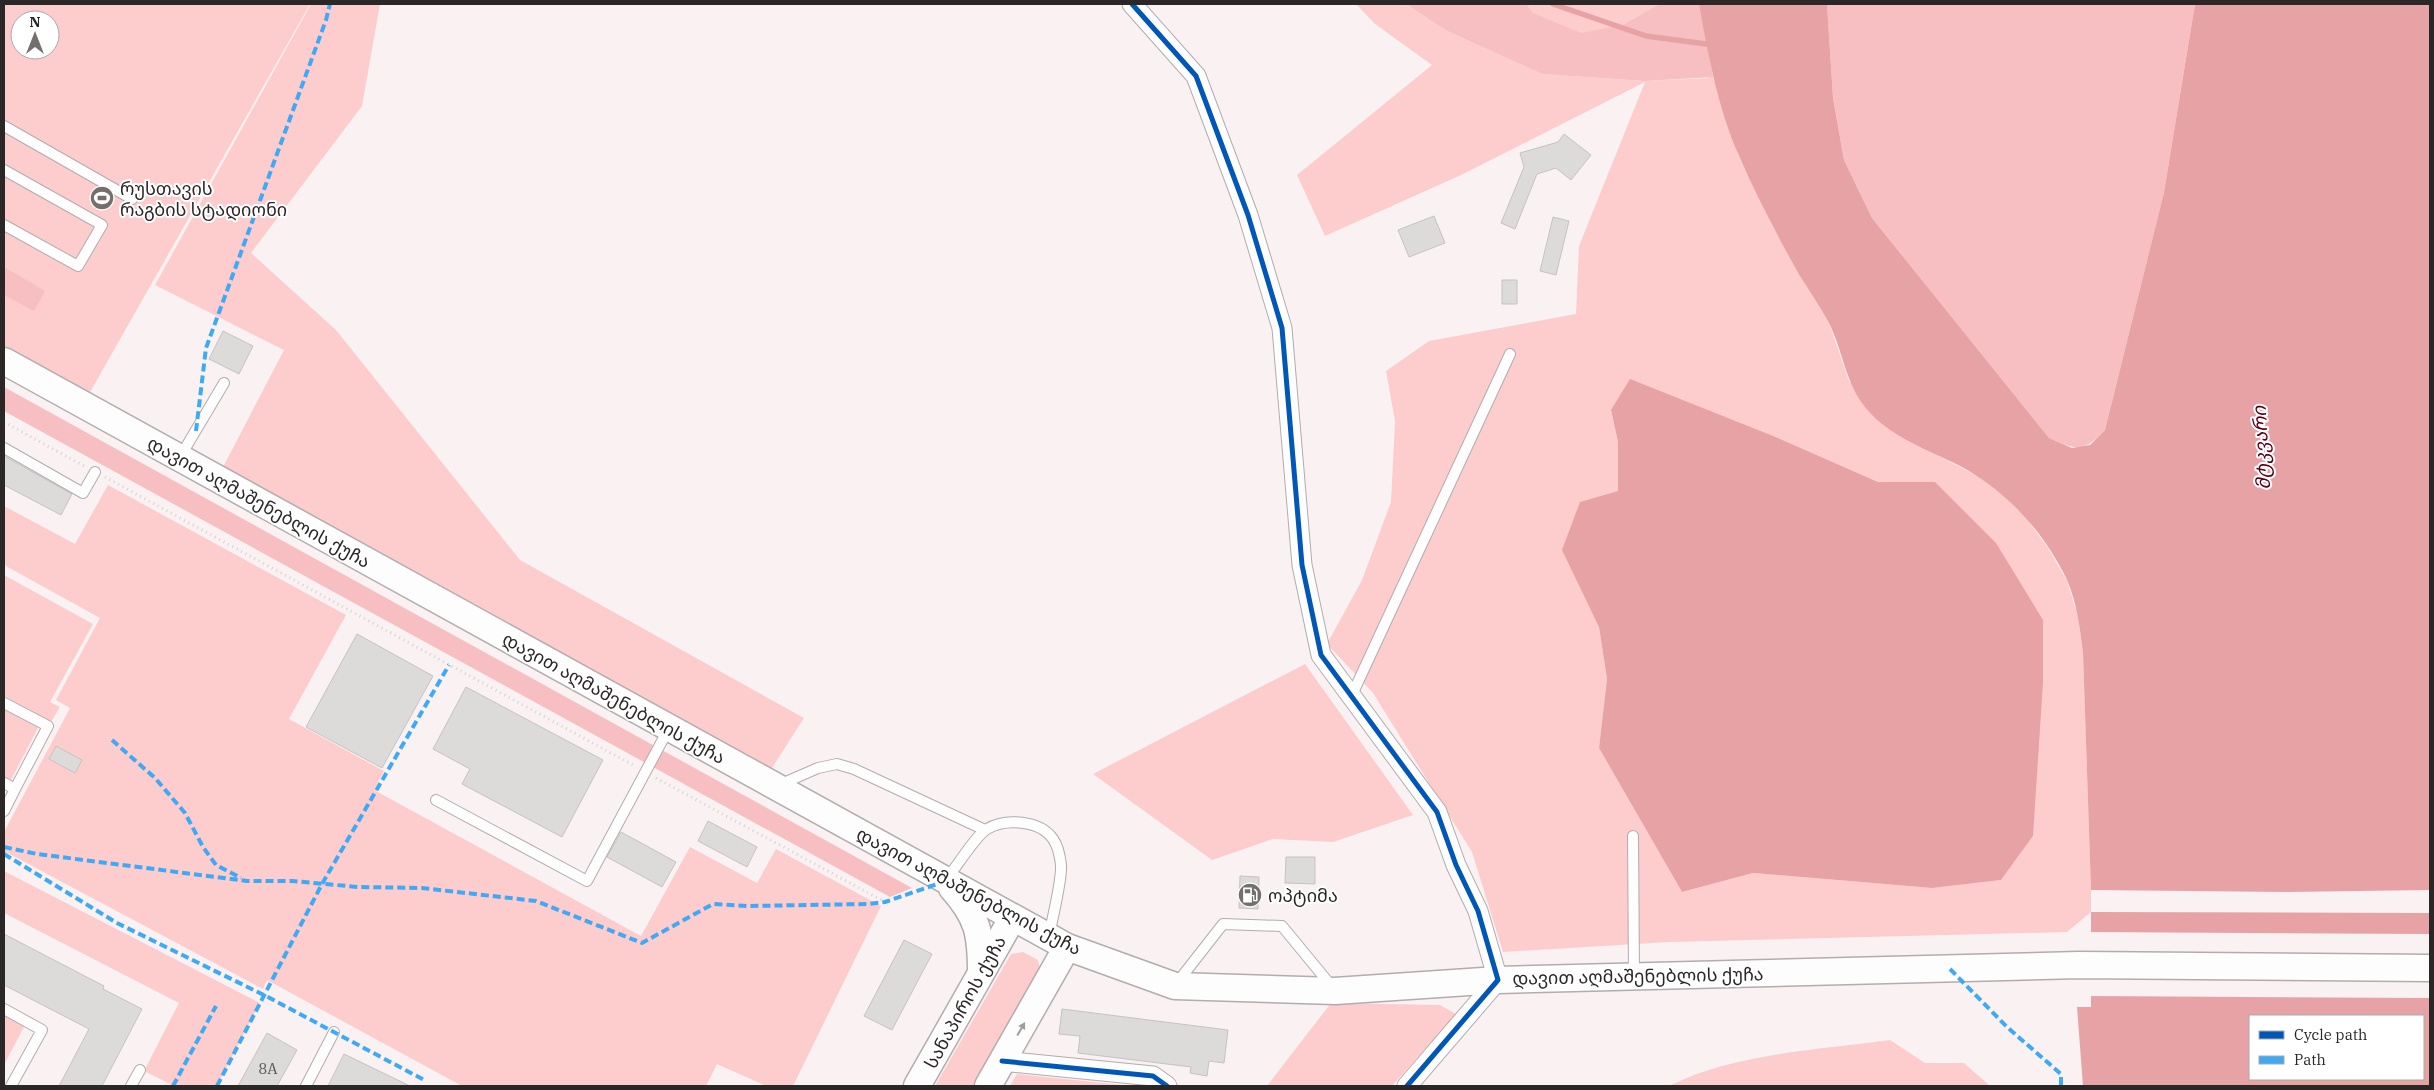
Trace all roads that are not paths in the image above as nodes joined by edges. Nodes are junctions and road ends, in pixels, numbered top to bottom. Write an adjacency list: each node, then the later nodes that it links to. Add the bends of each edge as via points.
1 (1132, 4): 12 (street, via 1196,76 1248,215 1282,328 1304,574 1321,655)
2 (4, 126): 4 (lane)
3 (4, 170): 5 (lane, via 102,225 78,266)
4 (132, 199)
5 (4, 225)
6 (1510, 354): 12 (lane)
7 (4, 362): 10 (main road, დავით აღმაშენებლის ქუჩა)
8 (224, 383): 10 (lane)
9 (4, 448): 11 (lane, via 83,493)
10 (180, 458): 14 (main road, დავით აღმაშენებლის ქუჩა)
11 (95, 472)
12 (1350, 696): 28 (street, via 1436,812 1478,911)
13 (4, 703): 17 (lane, via 48,726)
14 (669, 728): 16 (main road, დავით აღმაშენებლის ქუჩა); 18 (lane, via 586,880)
15 (4, 783): 17 (lane)
16 (776, 786): 20 (lane, via 818,768 837,764); 22 (main road, დავით აღმაშენებლის ქუჩა)
17 (15, 788): 19 (lane)
18 (436, 800)
19 (4, 811)
20 (985, 830): 22 (lane); 24 (lane, via 1001,823 1022,823 1039,828 1053,838 1061,868)
21 (1633, 836): 27 (lane)
22 (946, 881): 23 (main road, დავით აღმაშენებლის ქუჩა); 26 (main road, via 969,906 981,939)
23 (1013, 917): 24 (main road, დავით აღმაშენებლის ქუჩა); 26 (main road, სანაპიროს ქუჩა)
24 (1058, 942): 29 (main road, დავით აღმაშენებლის ქუჩა); 33 (main road, one-way to 24)
25 (2430, 968): 27 (main road, დავით აღმაშენებლის ქუჩა, via 2079,965)
26 (982, 973): 38 (main road, სანაპიროს ქუჩა)
27 (1634, 976): 28 (main road, დავით აღმაშენებლის ქუჩა)
28 (1498, 980): 30 (main road, დავით აღმაშენებლის ქუჩა); 41 (street)
29 (1175, 986): 30 (main road, დავით აღმაშენებლის ქუჩა); 30 (lane, via 1223,924 1282,926)
30 (1335, 990)
31 (4, 1009): 35 (lane, via 42,1030)
32 (334, 1032): 37 (lane)
33 (1002, 1061): 39 (main road); 40 (street, via 1153,1076)
34 (140, 1070): 36 (lane)
35 (11, 1086)
36 (131, 1086)
37 (306, 1086)
38 (918, 1086)
39 (988, 1086)
40 (1167, 1086)
41 (1407, 1086)

